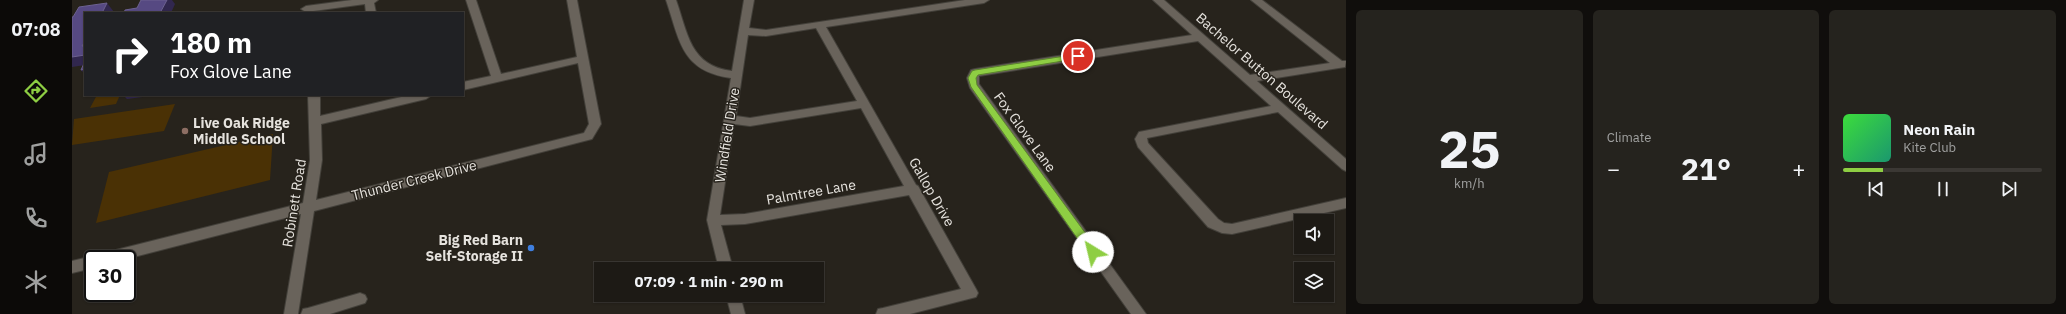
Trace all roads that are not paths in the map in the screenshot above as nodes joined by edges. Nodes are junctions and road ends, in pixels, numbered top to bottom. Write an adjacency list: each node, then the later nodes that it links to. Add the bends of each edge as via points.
1 (371, 0): 10 (street); 11 (street)
2 (471, 0): 18 (street)
3 (572, 0): 15 (street, Thunder Creek Drive)
4 (671, 0): 17 (street, via 690,54 712,71)
5 (749, 0): 13 (street, Windfield Drive)
6 (984, 0): 9 (street)
7 (1158, 0): 14 (street, Bachelor Button Boulevard)
8 (1256, 0): 16 (street)
9 (961, 2): 12 (street)
10 (306, 7)
11 (371, 12)
12 (820, 26): 13 (street, via 766,33); 24 (street, Gallop Drive)
13 (744, 31): 17 (street, Windfield Drive)
14 (1201, 37): 19 (street, Bachelor Button Boulevard); 43 (street, Fox Glove Lane, via 986,71 975,73 972,78 978,92)
15 (583, 59): 18 (street); 31 (street, Thunder Creek Drive, via 595,124 588,136)
16 (1343, 65): 19 (street)
17 (737, 75): 26 (street, Windfield Drive)
18 (497, 79): 20 (street)
19 (1248, 79): 25 (street, Bachelor Button Boulevard)
20 (464, 86)
21 (314, 96): 27 (street, Robinett Road)
22 (416, 96): 23 (street)
23 (387, 99): 27 (street)
24 (864, 104): 26 (street, via 750,122); 29 (street, Gallop Drive)
25 (1281, 108): 28 (street, Bachelor Button Boulevard); 30 (street, via 1143,135 1142,144 1212,223 1222,228 1232,229)
26 (730, 119): 32 (street, Windfield Drive)
27 (316, 120): 31 (street, Robinett Road, via 316,160)
28 (1346, 166)
29 (914, 189): 32 (street, Palmtree Lane, via 744,219); 42 (street, Gallop Drive, via 972,293)
30 (1346, 203)
31 (309, 207): 33 (street, Thunder Creek Drive); 39 (street, Robinett Road)
32 (713, 220): 34 (street, Windfield Drive)
33 (136, 251)
34 (724, 262)
35 (84, 264): 36 (street)
36 (72, 267)
37 (360, 299): 40 (street)
38 (735, 302): 41 (street)
39 (290, 314)
40 (308, 314)
41 (738, 314)
42 (883, 314)
43 (1139, 314)

